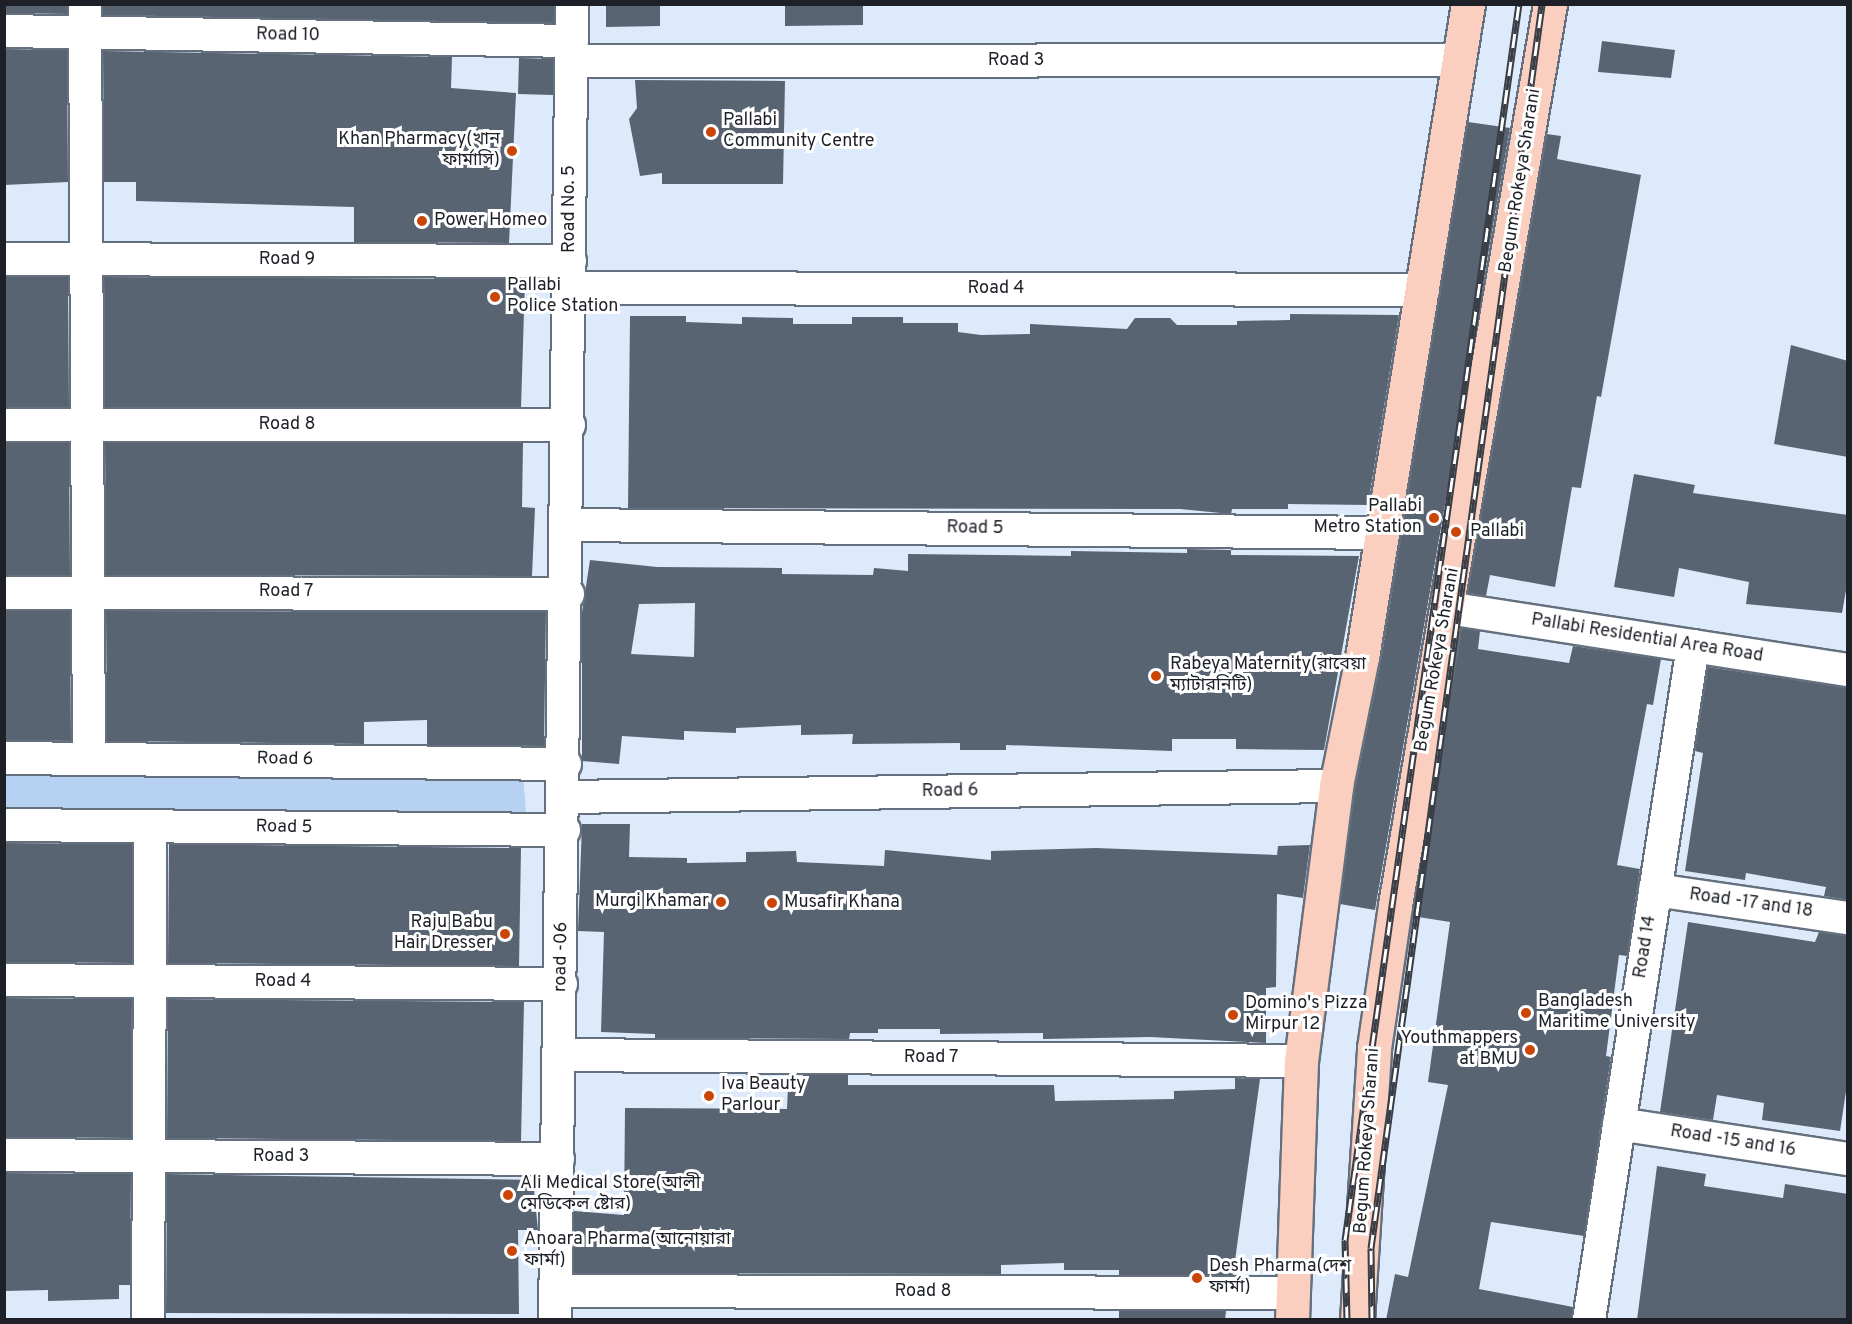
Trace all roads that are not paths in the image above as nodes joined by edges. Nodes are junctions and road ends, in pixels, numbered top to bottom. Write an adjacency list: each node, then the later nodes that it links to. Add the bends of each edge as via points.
1 (572, 4): 6 (street, Road No. 5)
2 (1468, 4): 7 (main road)
3 (1550, 4): 20 (main road, Begum Rokeya Sharani)
4 (86, 18): 5 (street, Road 10); 6 (street, Road 10); 9 (street)
5 (4, 31)
6 (571, 51): 7 (street, Road 3); 10 (street, Road No. 5)
7 (1460, 60): 11 (main road)
8 (4, 259): 9 (street, Road 9)
9 (87, 259): 10 (street, Road 9); 12 (street)
10 (570, 274): 11 (street, Road 4); 13 (street, Road No. 5)
11 (1423, 290): 16 (main road)
12 (87, 424): 13 (street, Road 8); 14 (street, Road 8); 17 (street)
13 (569, 424): 15 (street, Road No. 5)
14 (4, 425)
15 (568, 525): 16 (street, Road 5); 19 (street, Road No. 5)
16 (1382, 533): 26 (main road)
17 (88, 591): 18 (street, Road 7); 19 (street, Road 7); 24 (street)
18 (4, 593)
19 (568, 594): 25 (street, road -06)
20 (1447, 608): 21 (street, Pallabi Residential Area Road); 46 (main road, Begum Rokeya Sharani, via 1374,1048)
21 (1693, 646): 22 (street, Pallabi Residential Area Road); 31 (street, Road 14)
22 (1848, 670)
23 (4, 758): 24 (street, Road 6)
24 (89, 758): 25 (street, Road 6)
25 (565, 764): 27 (street, road -06)
26 (1336, 786): 27 (street, Road 6); 37 (main road)
27 (565, 797): 30 (street, road -06)
28 (4, 825): 29 (street, Road 5)
29 (151, 826): 30 (street, Road 5); 34 (street)
30 (564, 830): 35 (street, road -06)
31 (1655, 890): 32 (street, Road -17 and 18); 38 (street, Road 14)
32 (1848, 918)
33 (4, 980): 34 (street, Road 4)
34 (152, 981): 35 (street, Road 4); 40 (street)
35 (561, 984): 36 (street, road -06)
36 (560, 1055): 37 (street, Road 7); 41 (street, road -06)
37 (1301, 1061): 44 (main road)
38 (1619, 1124): 42 (street, Road -15 and 16); 47 (street, Road 14)
39 (4, 1155): 40 (street, Road 3)
40 (152, 1156): 41 (street, Road 3); 45 (street)
41 (558, 1159): 43 (street, road -06)
42 (1848, 1159)
43 (555, 1305): 44 (street, Road 8)
44 (1291, 1306)
45 (148, 1320)
46 (1357, 1320)
47 (1589, 1320)

